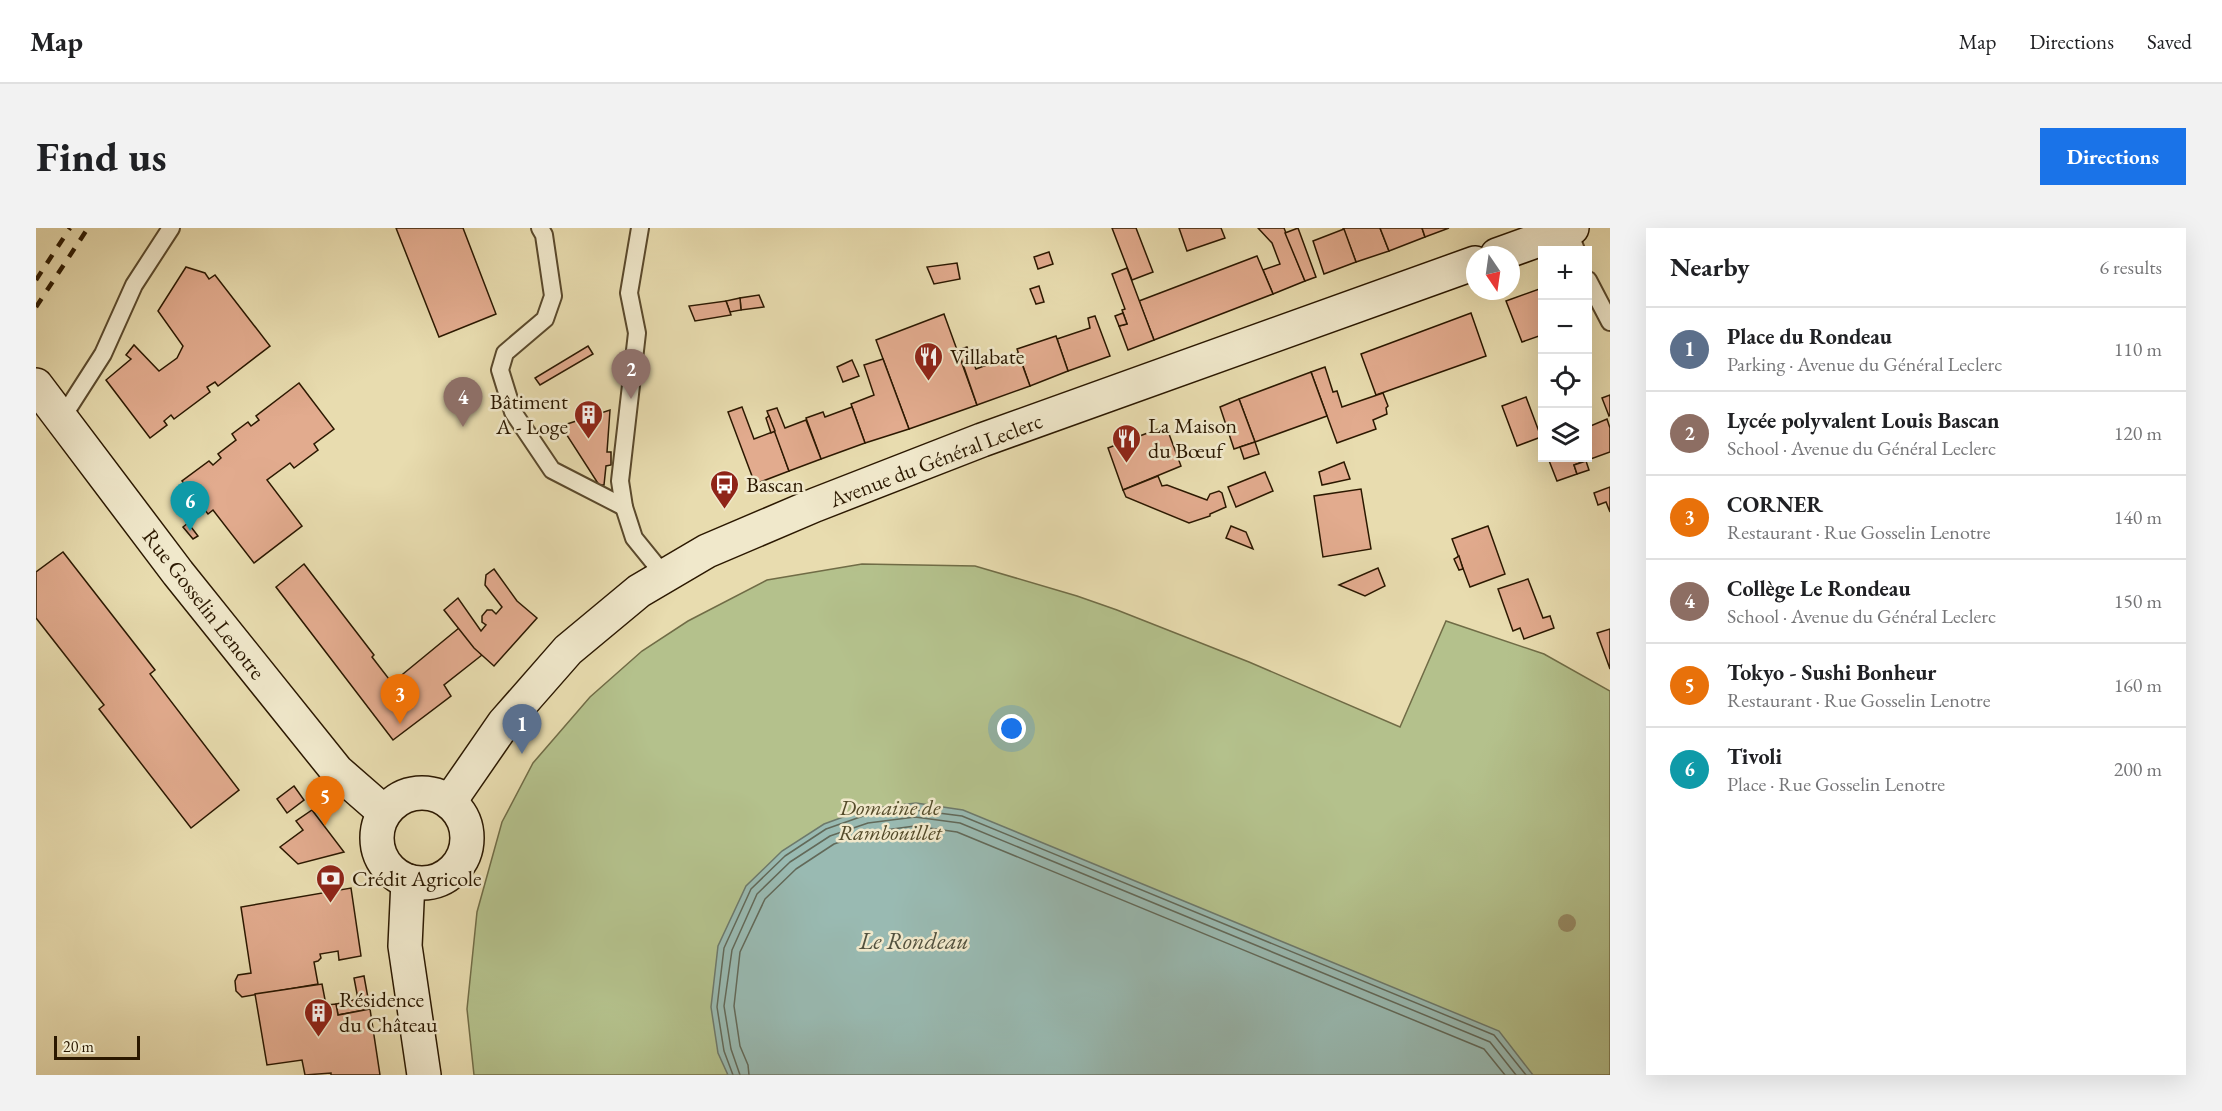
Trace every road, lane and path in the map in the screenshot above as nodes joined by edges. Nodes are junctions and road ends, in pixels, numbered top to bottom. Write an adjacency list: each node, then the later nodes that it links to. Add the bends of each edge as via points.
1 (171, 228): 10 (lane, via 134,285 103,354)
2 (540, 228): 11 (lane, via 553,296 544,319 505,353 500,370 513,412 552,470)
3 (640, 228): 11 (lane, via 629,293 637,333 620,481)
4 (1572, 236): 5 (main road)
5 (1520, 249)
6 (1466, 266): 12 (main road, Avenue du Général Leclerc, via 815,505 707,551)
7 (1592, 289): 8 (lane)
8 (1610, 322)
9 (36, 385): 10 (main road, Rue Gosselin Lenotre)
10 (62, 418): 14 (main road, Rue Gosselin Lenotre, via 178,573 337,771)
11 (624, 507): 12 (lane, via 634,538)
12 (664, 575): 13 (main road, Avenue du Général Leclerc, via 568,650 504,723)
13 (450, 801): 14 (main road, via 423,792 408,794 394,801); 15 (main road, via 461,813 466,827 468,842 463,857 443,878 429,883)
14 (384, 813): 15 (main road, via 376,841 380,856 388,868)
15 (408, 881): 16 (main road, via 405,946)
16 (424, 1075)

